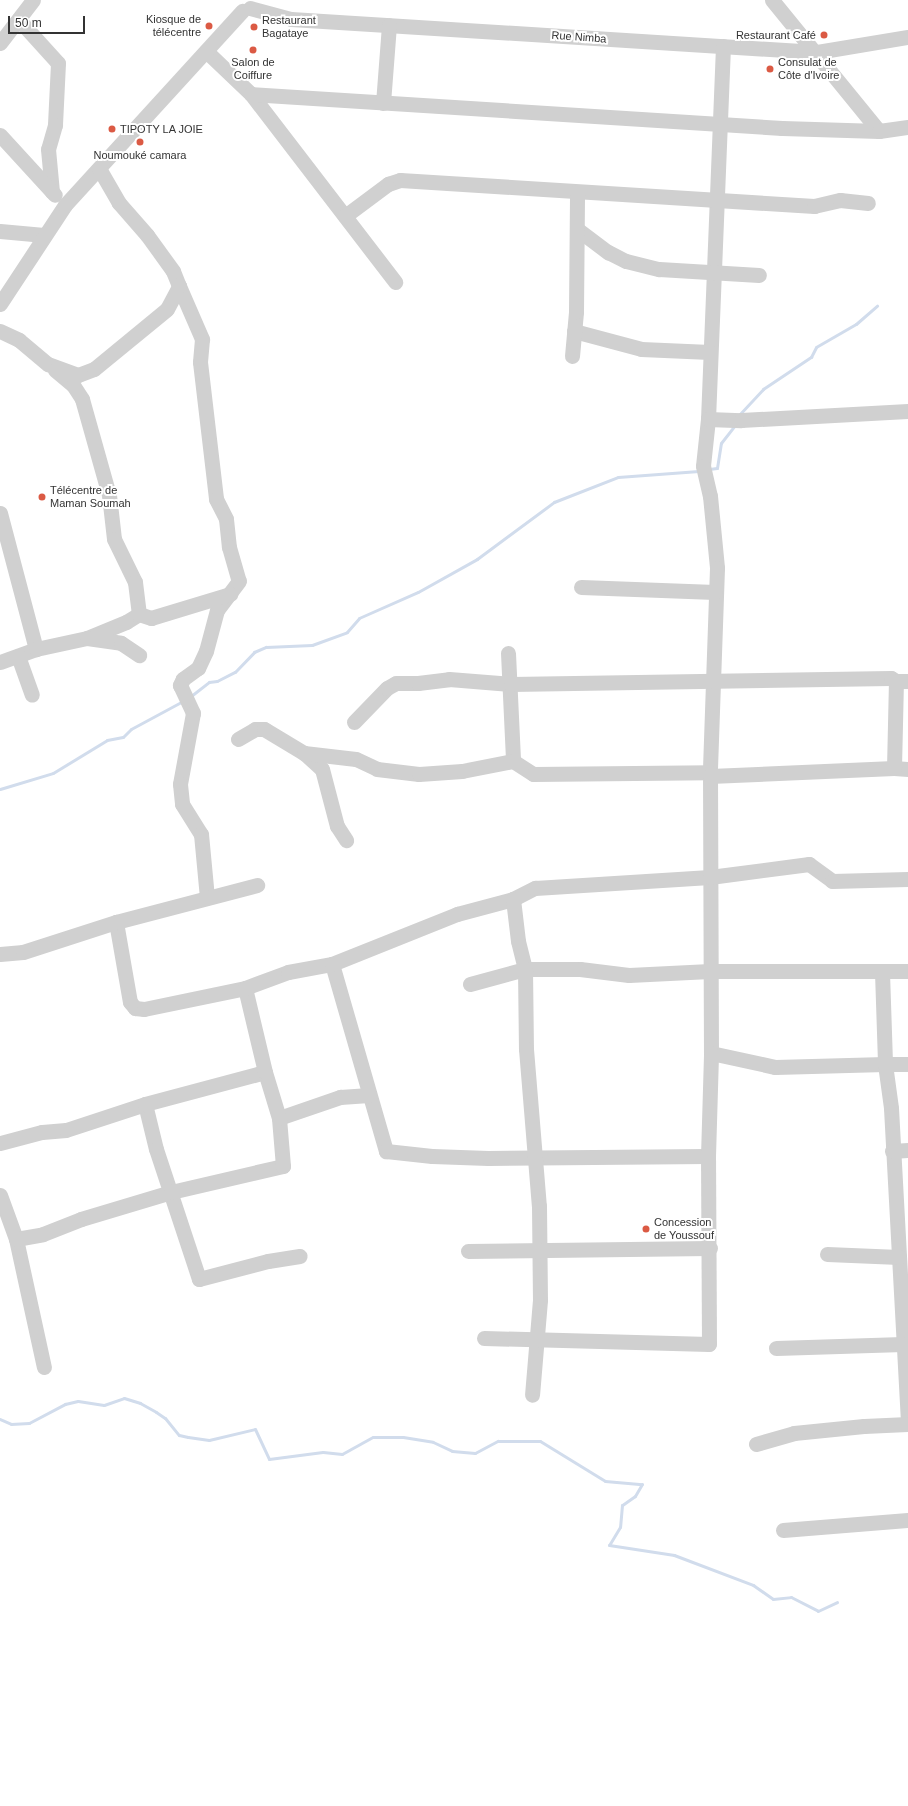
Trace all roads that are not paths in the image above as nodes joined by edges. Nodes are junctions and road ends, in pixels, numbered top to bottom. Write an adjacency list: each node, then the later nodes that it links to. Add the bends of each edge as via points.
1 (33, 0): 4 (street)
2 (772, 0): 10 (street)
3 (247, 4): 5 (street, Rue Nimba, via 291,19); 9 (street)
4 (19, 20): 7 (street); 18 (street, via 58,63 55,125 48,148)
5 (389, 25): 8 (street, Rue Nimba); 12 (street)
6 (908, 37): 10 (street, Rue Nimba)
7 (0, 44)
8 (723, 46): 10 (street, Rue Nimba); 13 (street)
9 (206, 51): 11 (street); 17 (street)
10 (817, 52): 15 (street)
11 (251, 94): 12 (street); 23 (street)
12 (383, 103): 13 (street)
13 (719, 123): 15 (street); 20 (street)
14 (908, 127): 15 (street)
15 (879, 131)
16 (0, 135): 18 (street)
17 (99, 169): 22 (street); 30 (street, via 119,203 160,252)
18 (52, 192): 22 (street)
19 (577, 192): 20 (street); 23 (street, via 400,180 388,184); 24 (street)
20 (716, 201): 21 (street, via 814,206 840,200); 27 (street)
21 (868, 203)
22 (65, 205): 26 (street)
23 (345, 216): 29 (street)
24 (577, 229): 27 (street, via 608,252 626,261 659,269); 33 (street)
25 (0, 231): 26 (street)
26 (44, 235): 31 (street)
27 (713, 273): 28 (street); 34 (street)
28 (759, 275)
29 (395, 282)
30 (179, 286): 36 (street, via 167,309 94,369 78,375); 42 (street, via 202,339 200,362 216,499 226,519 229,547 239,581)
31 (0, 304)
32 (0, 331): 36 (street, via 19,340)
33 (574, 332): 34 (street, via 641,349); 35 (street)
34 (710, 352): 38 (street)
35 (572, 356)
36 (48, 364): 43 (street, via 73,385 82,400 109,495 114,539 135,582)
37 (908, 411): 38 (street, via 738,420)
38 (708, 419): 41 (street, via 704,471 710,496 717,568)
39 (0, 513): 45 (street)
40 (582, 587): 41 (street)
41 (715, 592): 50 (street)
42 (231, 593): 43 (street, via 151,618); 64 (street, via 217,610 206,651 198,668 183,678 180,685 193,713 193,724 187,740 181,791 182,804 201,834)
43 (139, 614): 44 (street)
44 (87, 638): 45 (street); 47 (street, via 121,643)
45 (36, 649): 48 (street)
46 (508, 654): 52 (street)
47 (139, 655)
48 (18, 656): 49 (street); 53 (street)
49 (0, 662)
50 (711, 680): 51 (street, via 891,678); 52 (street); 59 (street)
51 (902, 681): 58 (street)
52 (511, 684): 54 (street, via 449,679 396,683 387,688); 57 (street)
53 (32, 695)
54 (354, 722)
55 (238, 739): 56 (street, via 255,729 264,729)
56 (304, 753): 57 (street, via 356,759 377,769 419,774 462,771); 60 (street, via 322,769 337,826)
57 (513, 761): 59 (street, via 533,774)
58 (901, 768): 59 (street)
59 (710, 774): 61 (street)
60 (346, 840)
61 (710, 877): 62 (street, via 810,864 832,881); 65 (street, via 535,888); 70 (street)
62 (908, 879)
63 (257, 885): 64 (street)
64 (207, 898): 66 (street)
65 (513, 899): 68 (street, via 457,914); 69 (street, via 518,941)
66 (116, 922): 67 (street, via 23,952); 74 (street, via 130,1002 136,1008 144,1009)
67 (0, 954)
68 (332, 964): 74 (street, via 288,972); 79 (street)
69 (525, 969): 70 (street, via 580,969 629,975); 73 (street); 86 (street, via 526,1049)
70 (710, 971): 72 (street); 75 (street)
71 (908, 971): 72 (street)
72 (882, 972): 76 (street)
73 (470, 984)
74 (245, 988): 78 (street)
75 (711, 1053): 76 (street, via 775,1067); 85 (street)
76 (885, 1064): 77 (street); 83 (street)
77 (908, 1064)
78 (265, 1072): 80 (street); 81 (street)
79 (369, 1095): 81 (street, via 340,1097); 86 (street, via 386,1151 432,1156)
80 (145, 1104): 82 (street, via 66,1130 42,1132); 87 (street)
81 (279, 1118): 87 (street, via 283,1166)
82 (0, 1143)
83 (892, 1150): 84 (street); 92 (street)
84 (908, 1150)
85 (708, 1156): 86 (street); 91 (street)
86 (536, 1157): 90 (street)
87 (171, 1192): 89 (street, via 81,1219 43,1234); 95 (street, via 199,1279 268,1261)
88 (0, 1195): 89 (street)
89 (16, 1239): 100 (street)
90 (539, 1248): 91 (street); 93 (street); 98 (street, via 540,1300)
91 (710, 1248): 98 (street, via 709,1344)
92 (902, 1250): 94 (street); 96 (street)
93 (468, 1251)
94 (827, 1254)
95 (300, 1256)
96 (905, 1336): 99 (street); 102 (street)
97 (484, 1338): 98 (street)
98 (536, 1339): 101 (street)
99 (776, 1348)
100 (44, 1367)
101 (532, 1395)
102 (908, 1423): 103 (street, via 794,1433)
103 (756, 1444)
104 (908, 1520): 105 (street)
105 (783, 1530)

